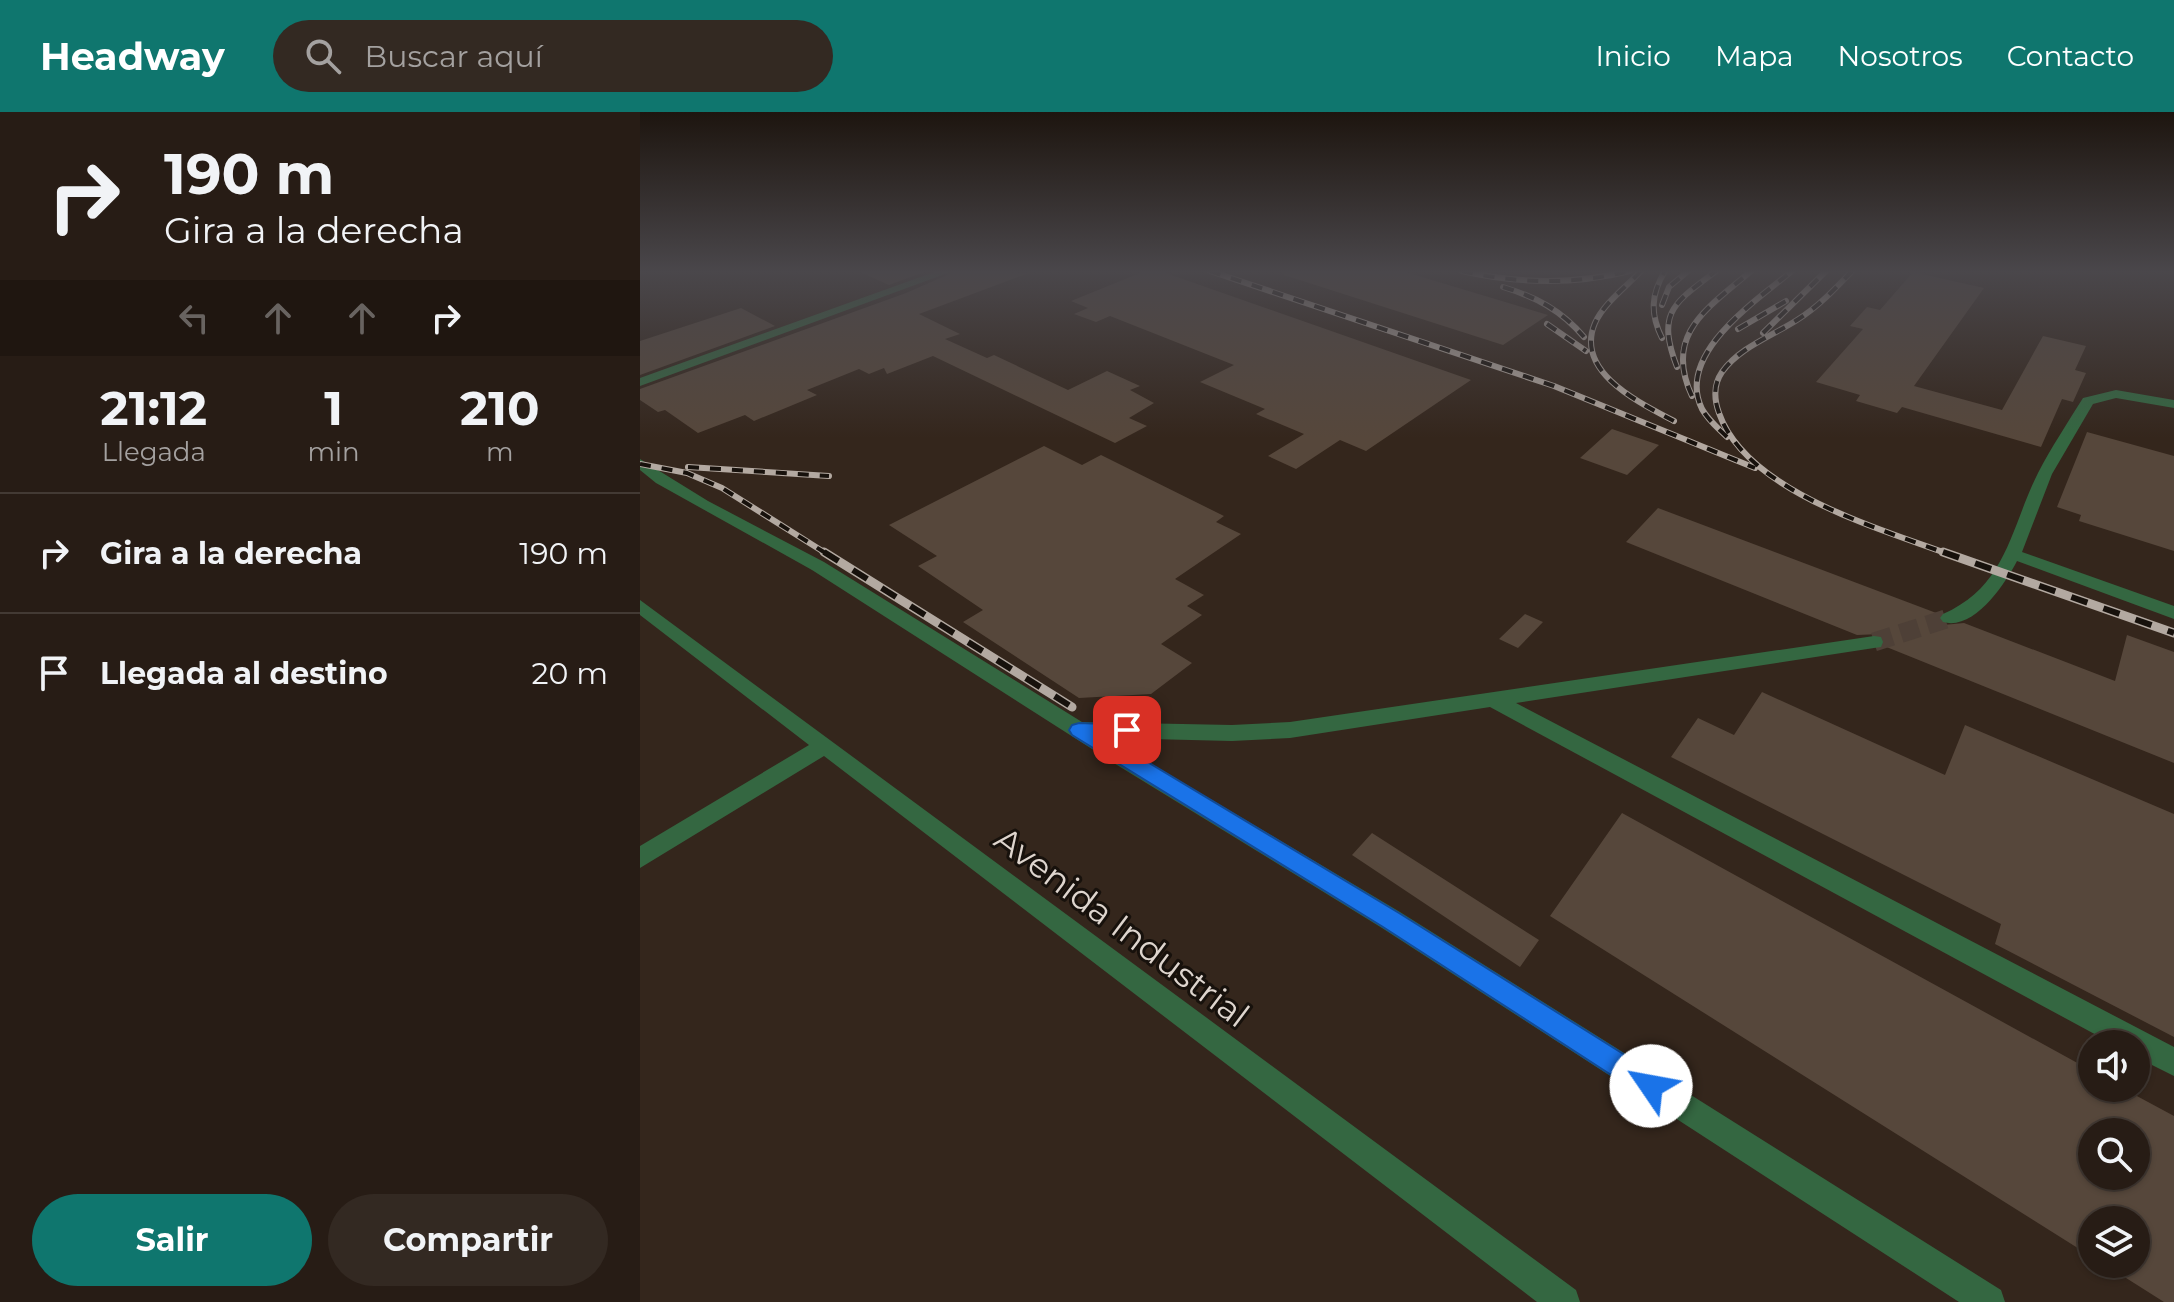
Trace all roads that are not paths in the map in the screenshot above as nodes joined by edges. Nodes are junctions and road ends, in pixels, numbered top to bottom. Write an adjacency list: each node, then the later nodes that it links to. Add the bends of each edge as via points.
1 (794, 327): 2 (street)
2 (640, 382)
3 (2174, 404): 5 (street, via 2116,394 2088,401 2045,474)
4 (640, 463): 11 (street, via 688,496 818,566)
5 (2013, 554): 7 (street); 8 (street, via 1986,598)
6 (640, 606): 12 (street, Avenida Industrial)
7 (2174, 613)
8 (1949, 618)
9 (1874, 642): 10 (street)
10 (1489, 698): 11 (street, via 1290,730); 14 (street)
11 (1079, 730): 16 (street, via 1391,920)
12 (824, 746): 13 (street); 15 (street, Avenida Industrial)
13 (640, 858)
14 (2174, 1062)
15 (1564, 1302)
16 (1989, 1302)

